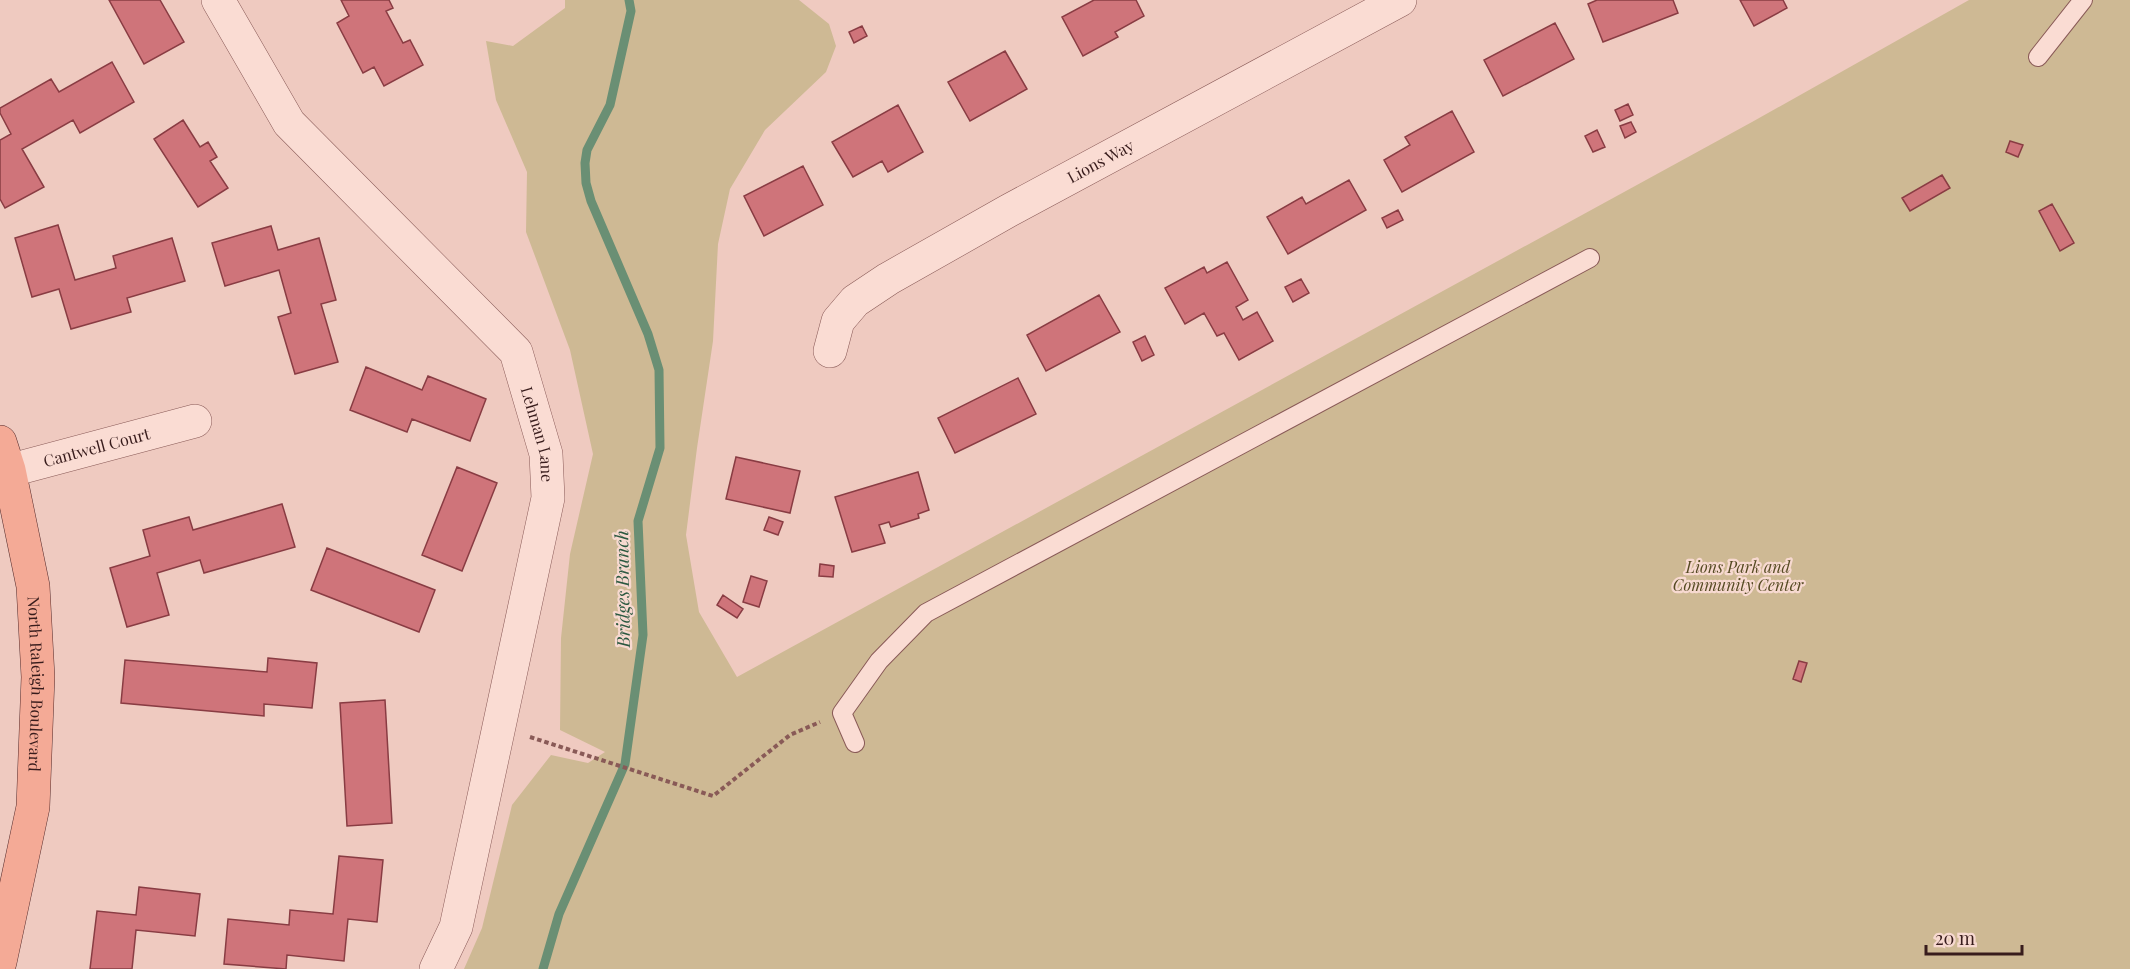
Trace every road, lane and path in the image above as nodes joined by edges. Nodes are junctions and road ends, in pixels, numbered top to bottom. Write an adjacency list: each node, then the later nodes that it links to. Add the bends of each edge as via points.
1 (218, 0): 10 (street, Lehman Lane, via 290,123 516,352 546,454 548,498)
2 (1400, 0): 6 (street, Lions Way, via 888,279 855,301 838,321)
3 (2083, 0): 4 (lane)
4 (2038, 57)
5 (1590, 258): 9 (lane, via 927,613 879,661)
6 (830, 351)
7 (195, 421): 8 (street, Cantwell Court)
8 (3, 462): 12 (main road, North Raleigh Boulevard, via 33,586 38,677 33,807)
9 (842, 713): 10 (path, via 790,735 713,796); 11 (lane)
10 (499, 727): 13 (street, Lehman Lane, via 456,927)
11 (855, 743)
12 (0, 962)
13 (436, 969)

